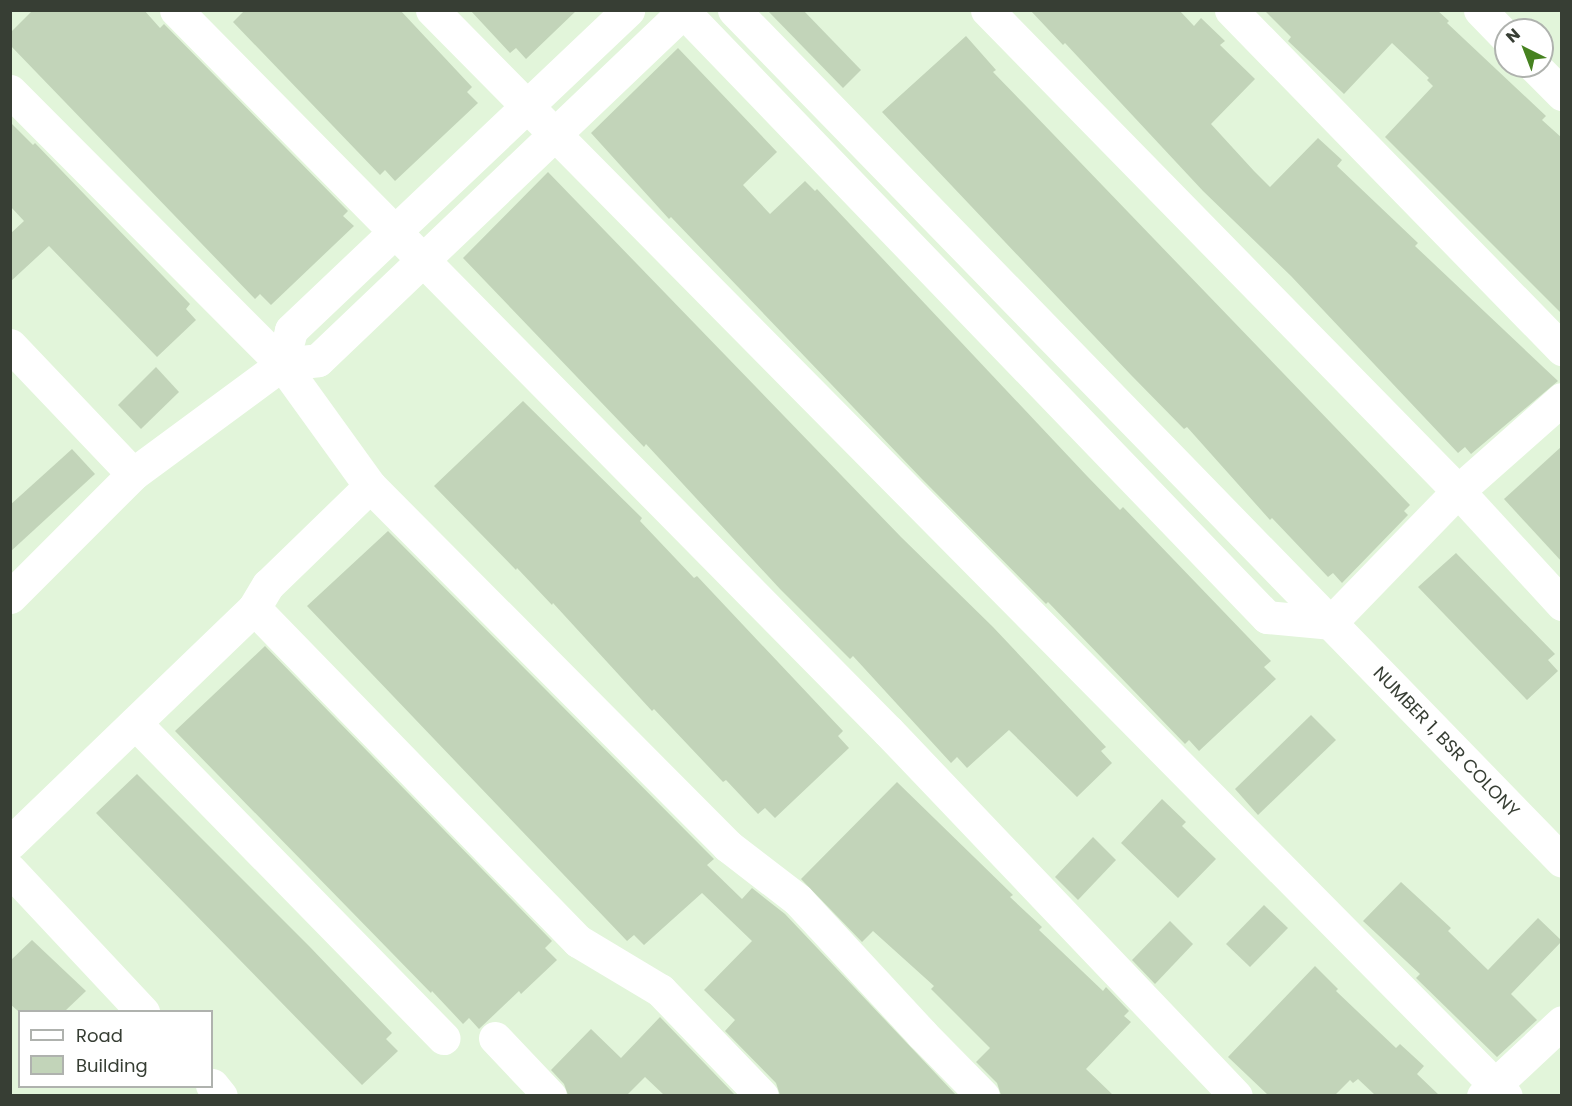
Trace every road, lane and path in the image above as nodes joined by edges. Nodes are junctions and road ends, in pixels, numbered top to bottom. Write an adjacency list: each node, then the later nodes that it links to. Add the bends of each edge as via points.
1 (176, 10): 15 (street)
2 (432, 10): 13 (street)
3 (628, 10): 13 (street)
4 (734, 10): 27 (street, NUMBER 1, BSR COLONY)
5 (987, 10): 23 (street)
6 (1231, 10): 18 (street)
7 (1480, 10): 9 (street)
8 (684, 11): 14 (street); 27 (street, via 1267,617)
9 (1494, 25)
10 (1546, 78): 12 (street)
11 (10, 91): 19 (street)
12 (1562, 94)
13 (527, 106): 14 (street); 15 (street)
14 (555, 135): 16 (street); 36 (street)
15 (392, 232): 16 (street); 19 (street, via 291,330)
16 (422, 261): 19 (street, via 318,360); 40 (street, via 888,731)
17 (10, 345): 21 (street)
18 (1562, 349)
19 (282, 364): 21 (street); 22 (street)
20 (1562, 399): 23 (street)
21 (133, 474): 24 (street)
22 (370, 486): 26 (street, via 267,585); 39 (street, via 728,846 798,900)
23 (1458, 491): 25 (street); 27 (street)
24 (10, 597)
25 (1562, 604)
26 (254, 608): 28 (street); 38 (street, via 578,941 660,990)
27 (1330, 623): 30 (street, NUMBER 1, BSR COLONY)
28 (135, 723): 29 (street); 34 (street)
29 (10, 843)
30 (1562, 861)
31 (10, 870): 32 (street)
32 (142, 1010)
33 (1562, 1022): 36 (street)
34 (444, 1038)
35 (495, 1038): 37 (street)
36 (1494, 1092)
37 (550, 1095)
38 (762, 1095)
39 (983, 1095)
40 (1236, 1095)

